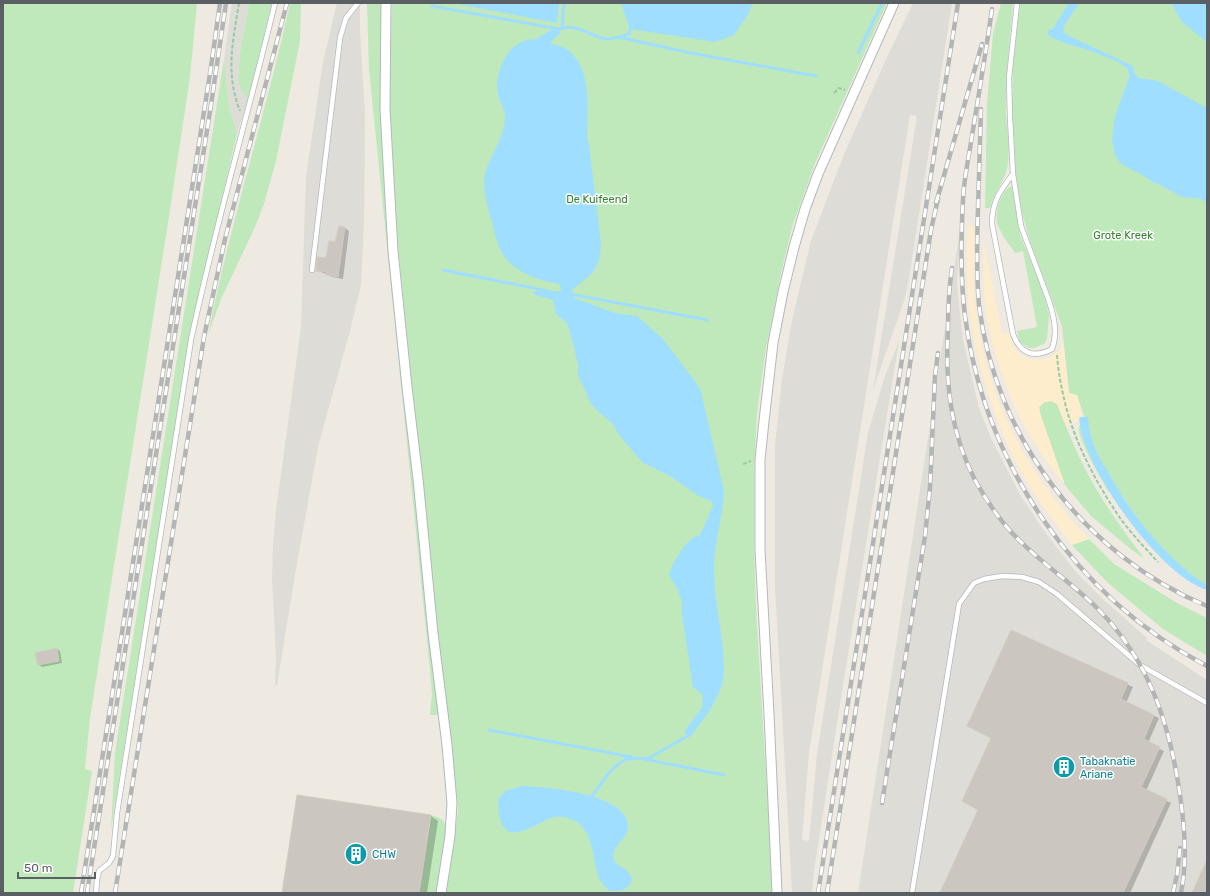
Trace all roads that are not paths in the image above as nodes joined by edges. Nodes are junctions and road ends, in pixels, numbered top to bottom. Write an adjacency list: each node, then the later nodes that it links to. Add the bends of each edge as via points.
1 (276, 3): 9 (lane, via 208,263 191,340 117,813 113,856 99,871)
2 (358, 3): 7 (lane, via 346,18 340,38)
3 (386, 3): 10 (street, via 385,109 394,251 432,633 452,803 450,836)
4 (894, 3): 11 (street, via 805,209 783,292 774,343 760,460 760,550)
5 (1017, 3): 6 (lane, via 1010,78)
6 (1013, 174): 6 (lane, via 1021,226 1055,323 1055,341 1052,349 1039,354 1030,354 1016,343 992,224 994,203)
7 (312, 270)
8 (1207, 703): 12 (lane, via 1140,665 1058,594 1039,582 1022,576 1002,576 974,583 959,604)
9 (96, 893)
10 (441, 893)
11 (777, 893)
12 (912, 893)

